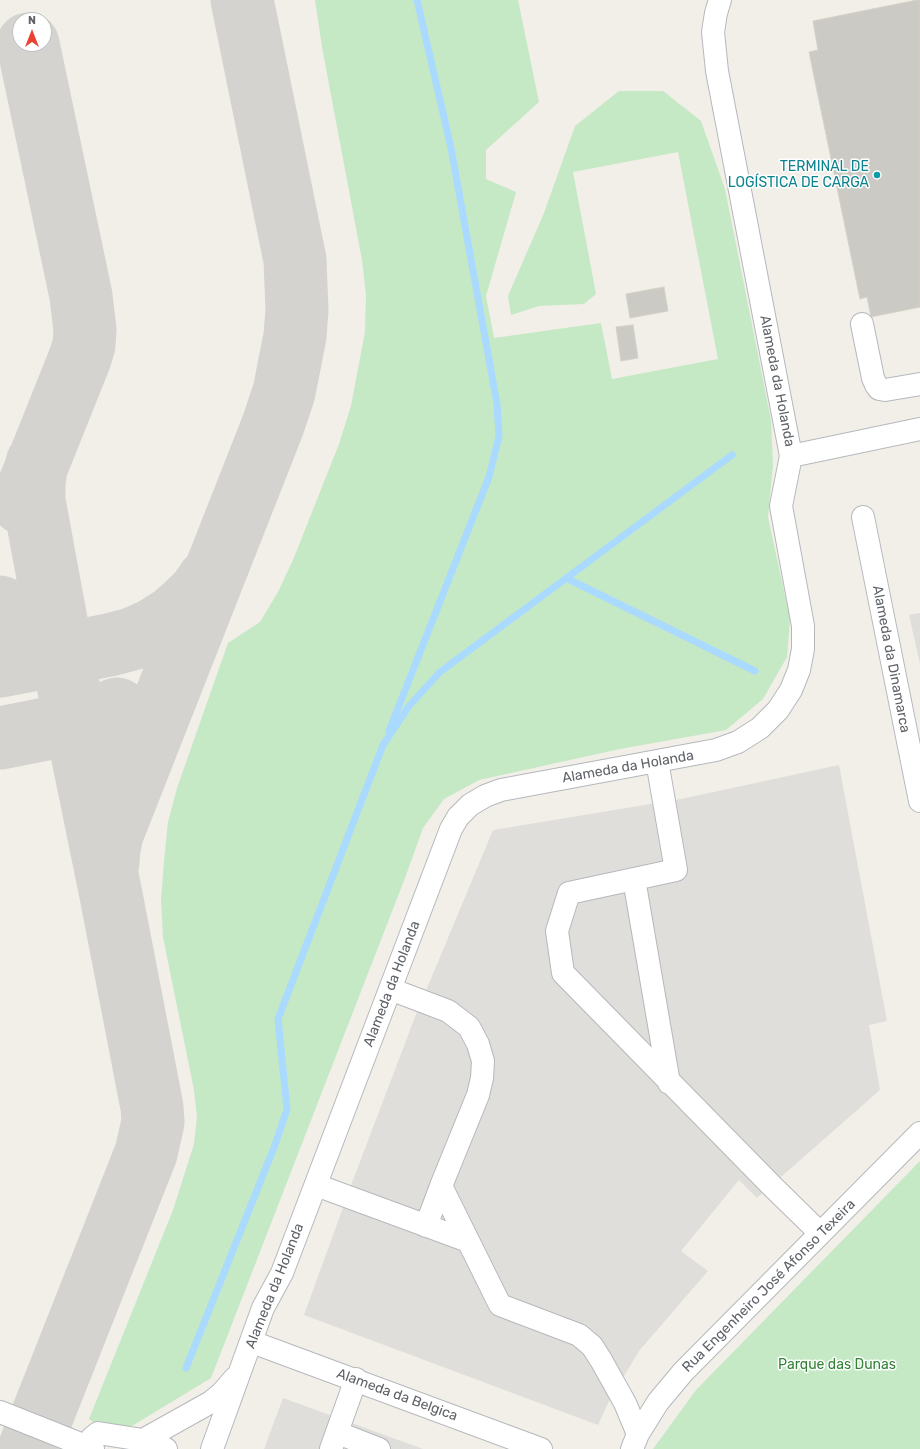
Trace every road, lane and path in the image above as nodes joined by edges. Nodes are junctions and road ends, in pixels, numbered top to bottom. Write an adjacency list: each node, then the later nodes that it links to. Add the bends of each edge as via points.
1 (720, 0): 5 (street, Alameda da Holanda, via 713,32 717,71)
2 (862, 324): 3 (street, via 879,389)
3 (920, 384)
4 (920, 429): 5 (street)
5 (791, 456): 7 (street, Alameda da Holanda, via 781,506 803,626 799,670 791,690 765,724 738,742 716,750)
6 (863, 517): 8 (street, Alameda da Dinamarca)
7 (657, 761): 9 (street, via 676,870); 10 (street, Alameda da Holanda, via 501,790 470,805 450,829)
8 (920, 802)
9 (634, 879): 11 (street); 11 (street, via 569,894 557,932 563,973)
10 (390, 989): 13 (street, Alameda da Holanda); 14 (street, via 448,1010 469,1027 483,1061 478,1095)
11 (670, 1083): 16 (street)
12 (920, 1133): 16 (street, Rua Engenheiro José Afonso Texeira)
13 (316, 1185): 15 (street); 18 (street, Alameda da Holanda, via 282,1273 263,1308)
14 (441, 1186): 15 (street); 17 (street)
15 (426, 1226): 17 (street)
16 (820, 1233): 24 (street, Rua Engenheiro José Afonso Texeira, via 683,1372 658,1402)
17 (468, 1241): 24 (street, via 500,1305 579,1335 592,1346 625,1403)
18 (252, 1342): 19 (street, Alameda da Holanda); 20 (street, Alameda da Belgica)
19 (243, 1367): 22 (street, via 222,1393 211,1402); 27 (street, Alameda da Holanda)
20 (356, 1379): 23 (street); 29 (street, Alameda da Belgica)
21 (0, 1412): 25 (street)
22 (143, 1440): 25 (street, via 98,1433 90,1444); 26 (street)
23 (334, 1441): 28 (street)
24 (635, 1442)
25 (93, 1449)
26 (166, 1449)
27 (212, 1449)
28 (379, 1449)
29 (541, 1449)

